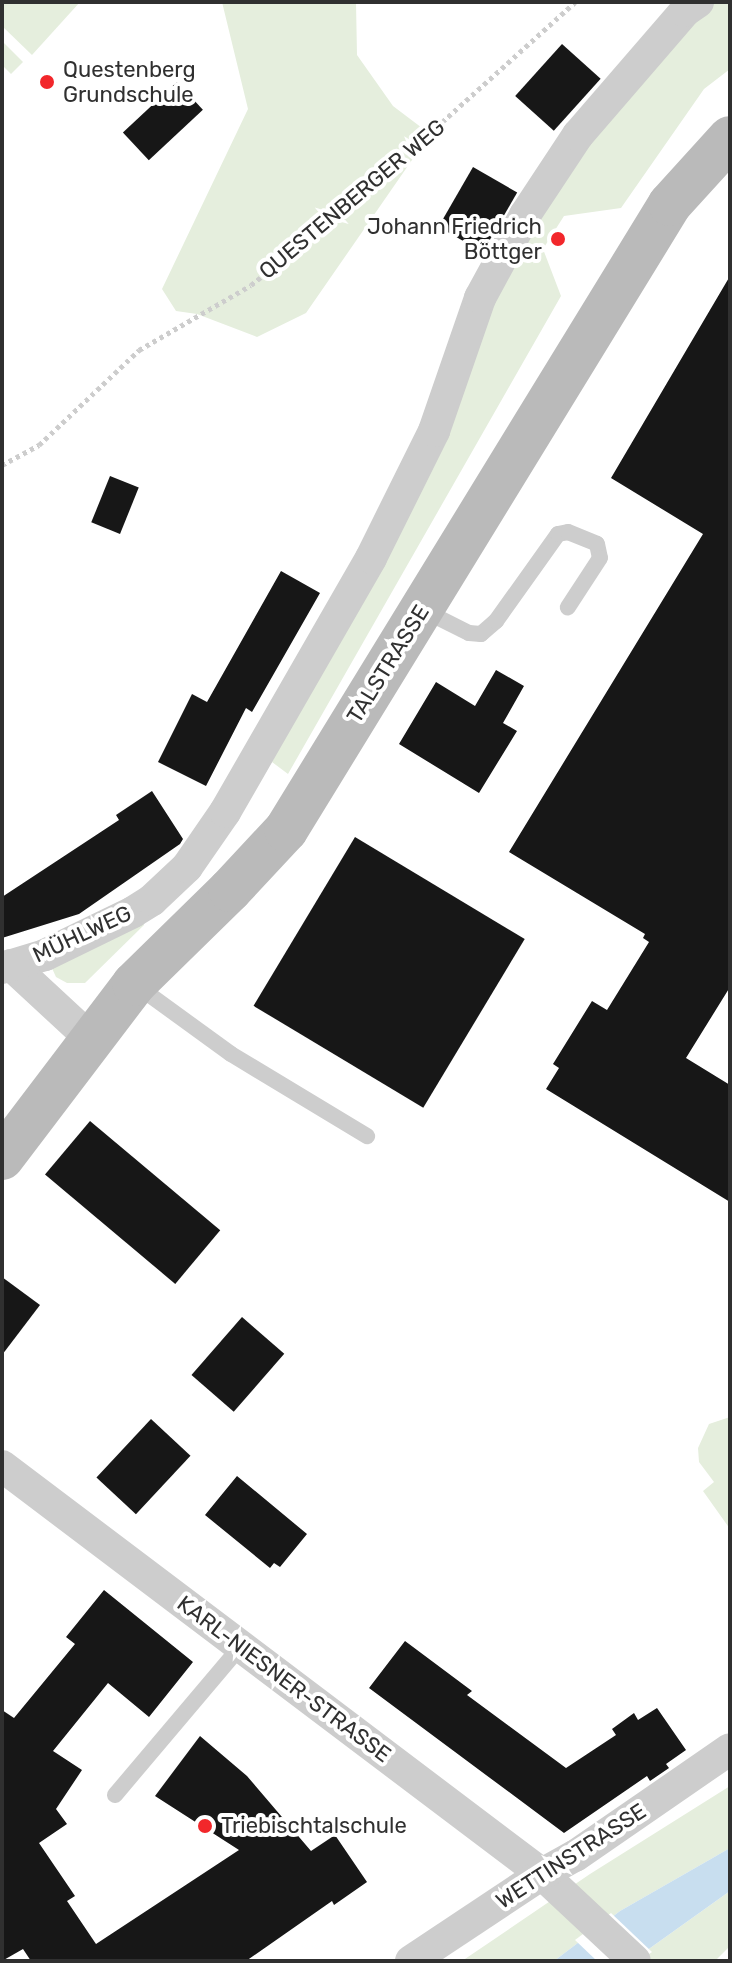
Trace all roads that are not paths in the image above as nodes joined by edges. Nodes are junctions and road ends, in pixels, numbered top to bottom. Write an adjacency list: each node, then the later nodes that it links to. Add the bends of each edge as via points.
1 (698, 2): 5 (street, MÜHLWEG, via 578,135 525,215 480,298 434,431 371,558 225,812 187,867 152,900 56,950)
2 (730, 138): 4 (main road, TALSTRASSE, via 670,204)
3 (568, 607): 4 (lane, via 600,558 597,544 568,532 558,534 481,634)
4 (421, 609): 6 (main road, TALSTRASSE, via 286,830)
5 (6, 966): 7 (street, MÜHLWEG)
6 (134, 984): 7 (main road, TALSTRASSE); 8 (lane, via 231,1054)
7 (91, 1039): 9 (main road, TALSTRASSE)
8 (367, 1136)
9 (2, 1158)
10 (2, 1466): 11 (street, KARL-NIESNER-STRASSE)
11 (241, 1646): 13 (lane); 14 (street, KARL-NIESNER-STRASSE)
12 (730, 1749): 14 (street, WETTINSTRASSE, via 575,1856)
13 (115, 1795)
14 (554, 1883): 15 (street, WETTINSTRASSE); 16 (street, KARL-NIESNER-STRASSE)
15 (411, 1961)
16 (635, 1961)

